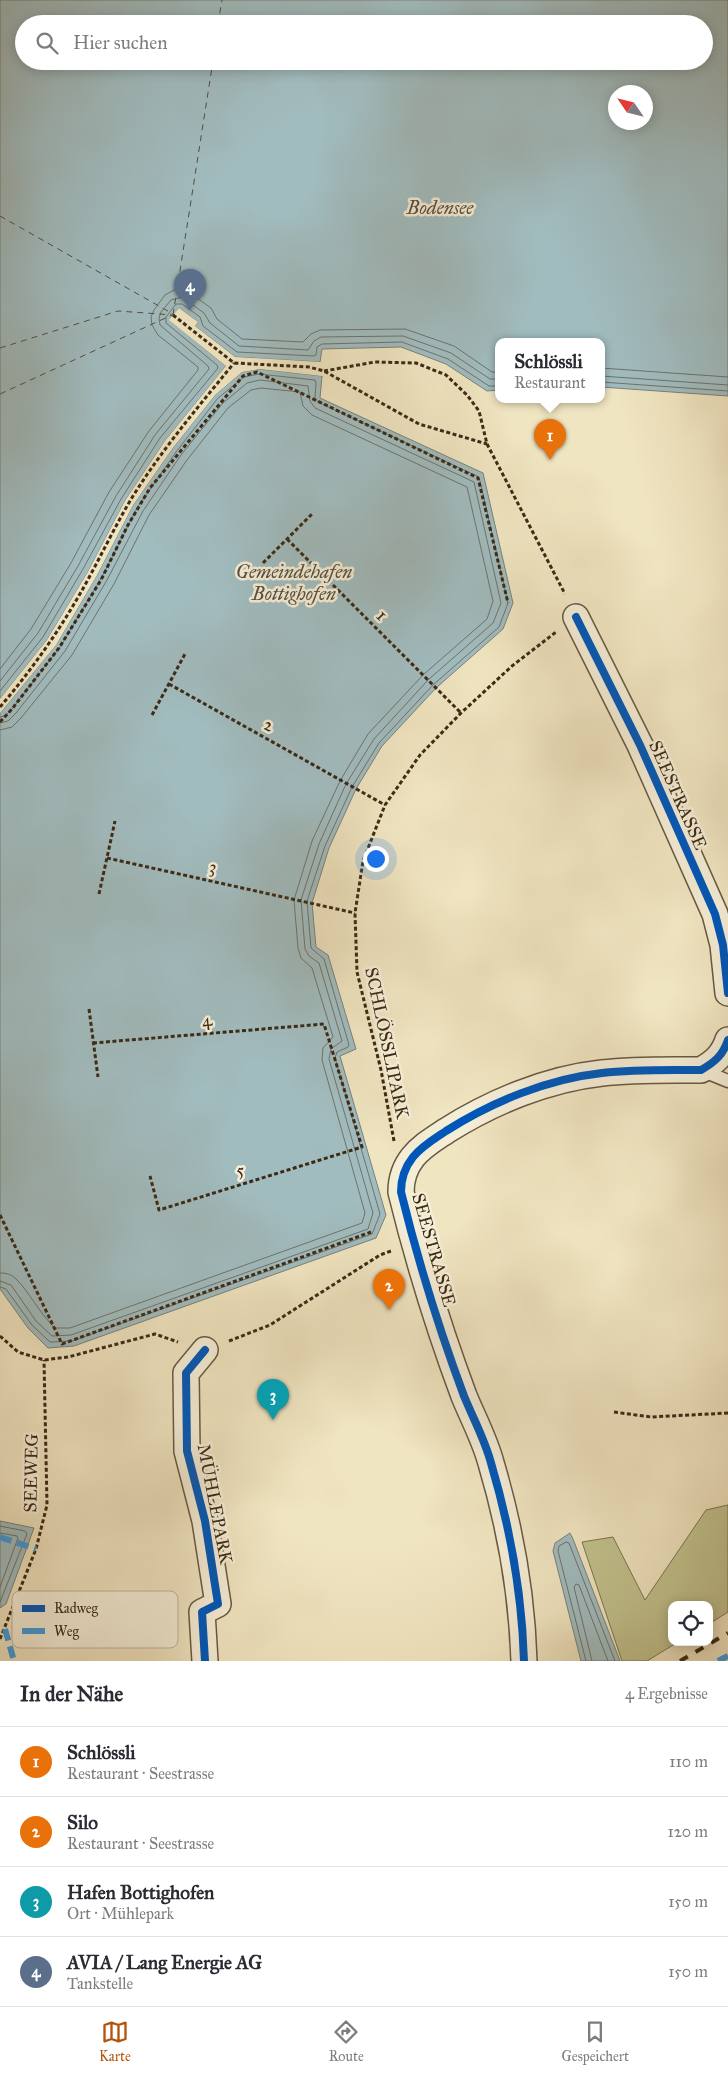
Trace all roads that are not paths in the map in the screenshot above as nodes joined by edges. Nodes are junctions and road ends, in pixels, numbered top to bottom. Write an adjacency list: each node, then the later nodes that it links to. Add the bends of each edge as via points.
1 (576, 617): 2 (street, SEESTRASSE, via 640,745 715,914 723,945)
2 (728, 993)
3 (728, 1040): 4 (street, via 724,1052)
4 (701, 1070): 5 (lane); 8 (street, SEESTRASSE, via 601,1073 532,1090 468,1117 420,1150 412,1158 402,1180 400,1192 428,1291 491,1461 509,1534 523,1617)
5 (728, 1081)
6 (205, 1350): 7 (street, MÜHLEPARK, via 186,1373 186,1451 205,1521 218,1604 202,1612)
7 (205, 1661)
8 (524, 1661)

